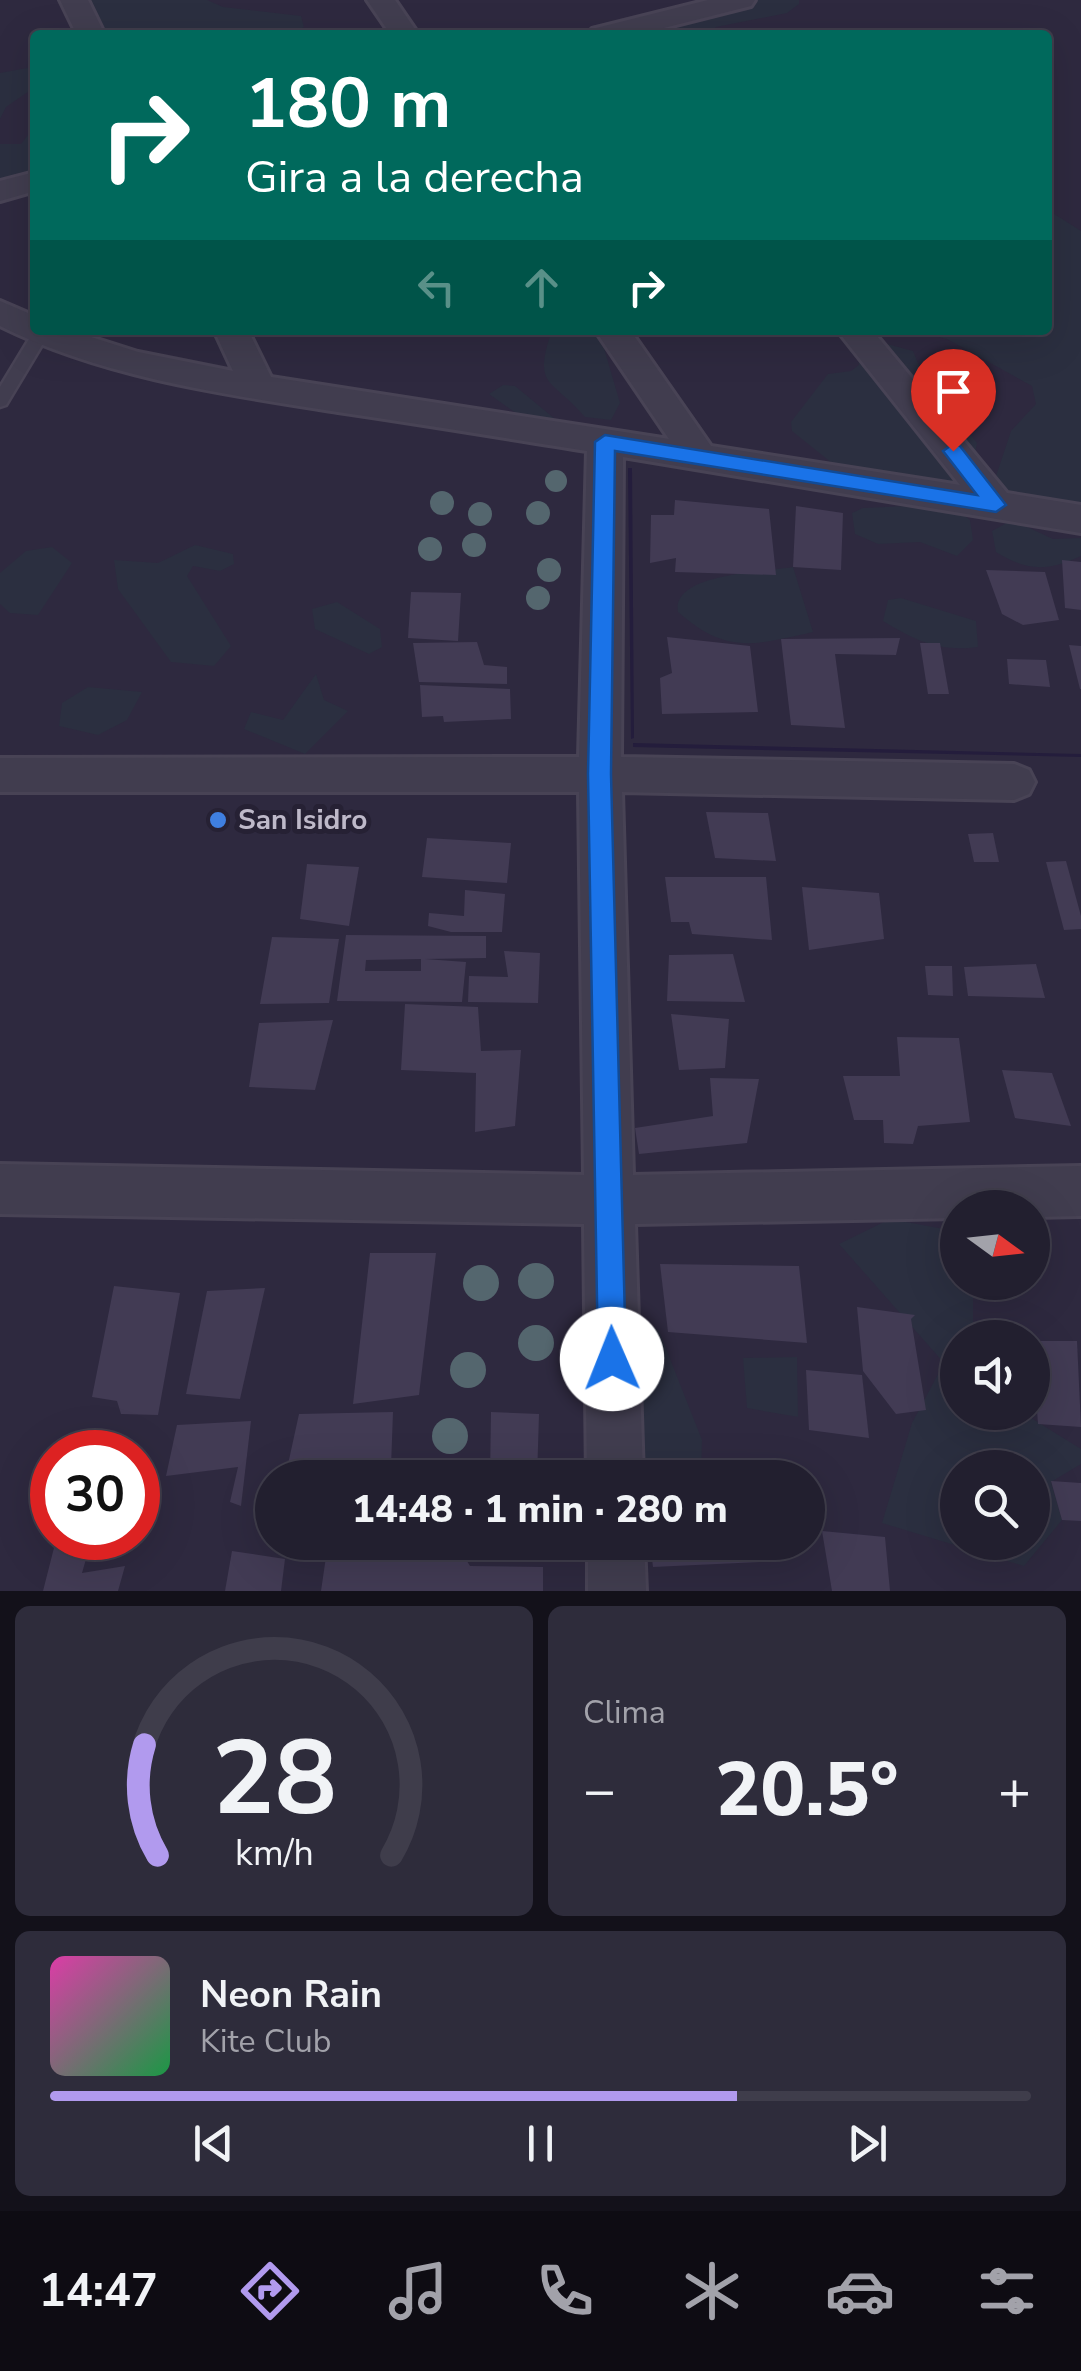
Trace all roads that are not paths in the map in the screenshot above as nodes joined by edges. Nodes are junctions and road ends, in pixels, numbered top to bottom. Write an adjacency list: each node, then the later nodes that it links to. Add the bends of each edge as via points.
1 (74, 0): 5 (street)
2 (381, 0): 6 (street)
3 (600, 0): 7 (street)
4 (741, 0): 8 (street)
5 (88, 30)
6 (402, 30)
7 (616, 30)
8 (629, 30)
9 (30, 182): 10 (street)
10 (0, 191)
11 (0, 312): 12 (street)
12 (30, 329)
13 (40, 335): 17 (street); 18 (lane)
14 (233, 335): 17 (street)
15 (615, 335): 20 (street)
16 (858, 335): 21 (street)
17 (257, 385): 19 (street)
18 (0, 401)
19 (605, 442): 20 (street); 23 (street)
20 (700, 457): 21 (street)
21 (996, 505): 22 (street)
22 (1081, 520)
23 (600, 774): 24 (street); 25 (street); 28 (street)
24 (0, 775)
25 (1014, 782)
26 (0, 1189): 28 (street)
27 (1081, 1192): 28 (street)
28 (608, 1200): 29 (street)
29 (615, 1460)
30 (617, 1560): 31 (street)
31 (618, 1591)

